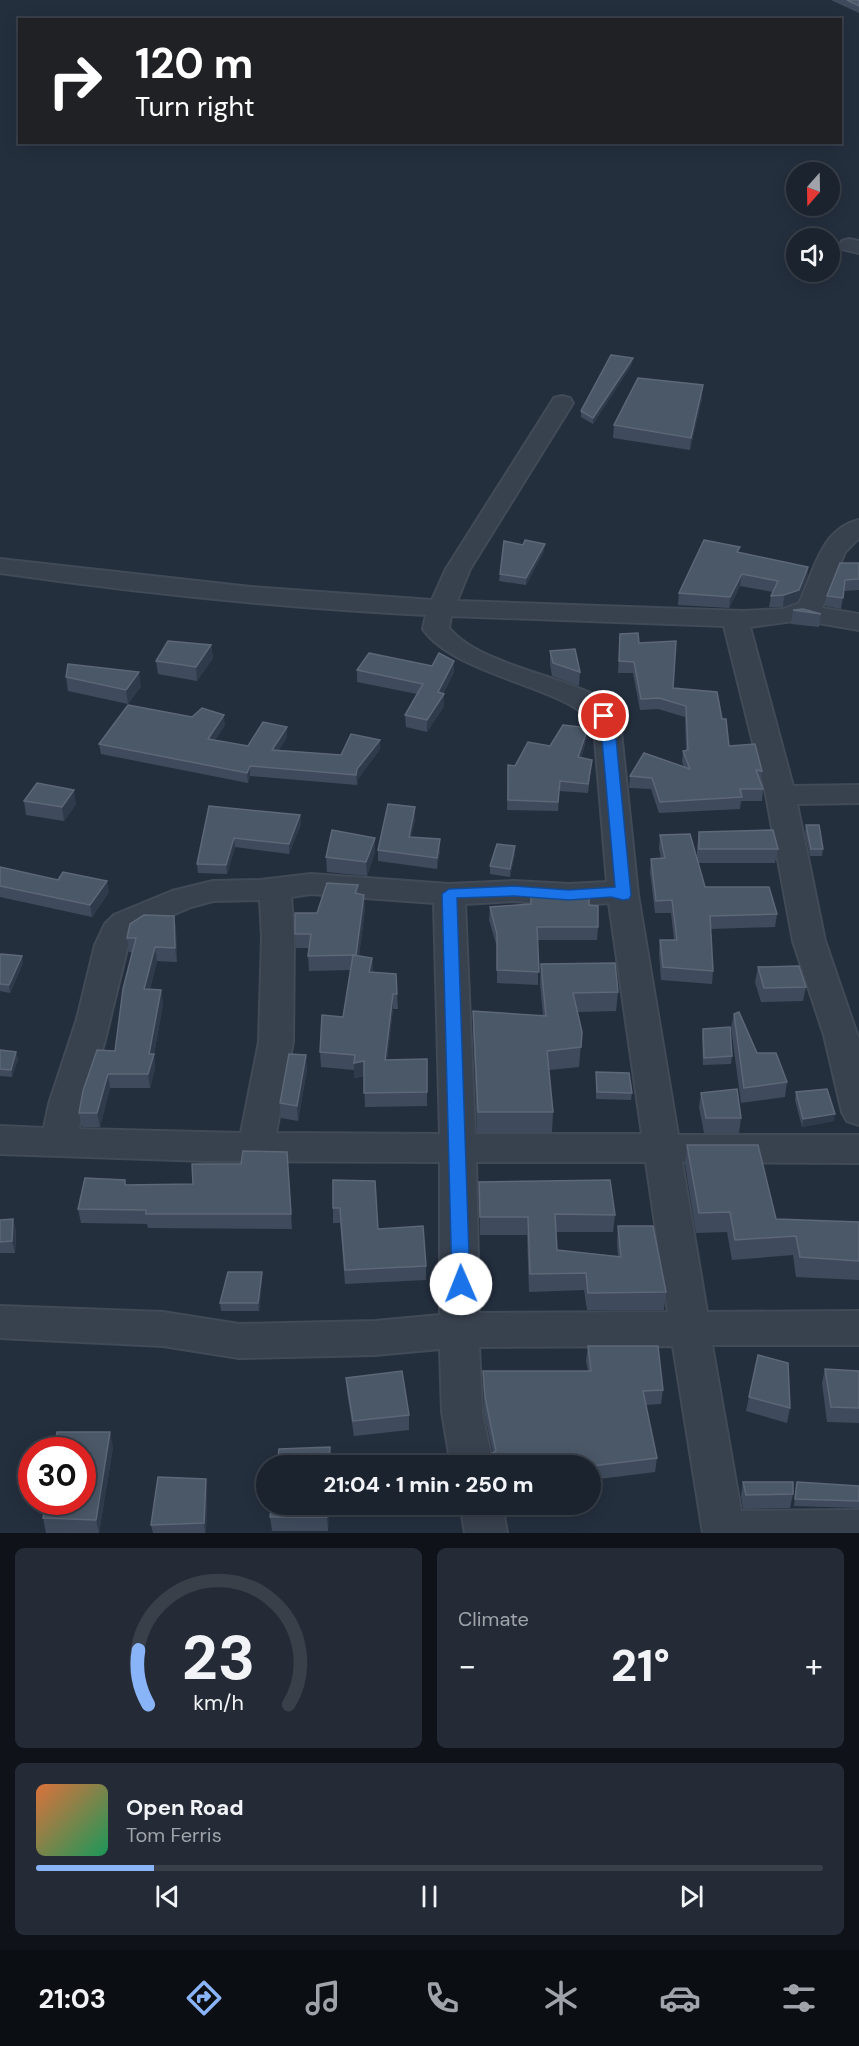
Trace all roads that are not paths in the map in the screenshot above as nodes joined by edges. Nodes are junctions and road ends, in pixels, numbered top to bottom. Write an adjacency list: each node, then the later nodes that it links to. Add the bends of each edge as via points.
1 (562, 403): 4 (street, via 458,569)
2 (859, 527): 5 (street, via 836,546 813,602)
3 (0, 566): 4 (street, via 160,587)
4 (442, 608): 6 (street, via 520,614); 12 (street, via 436,629 448,641 476,658 575,696 604,716)
5 (802, 614): 6 (street); 7 (street)
6 (735, 618): 9 (street)
7 (859, 622)
8 (859, 794): 9 (street)
9 (781, 795): 13 (street, via 809,941 841,1035)
10 (275, 888): 11 (street, via 311,884); 15 (street, via 198,893 140,915 119,929 66,1100 60,1124); 17 (street, via 276,1042)
11 (449, 894): 12 (street, via 514,891 569,895 612,891); 16 (street)
12 (623, 895): 18 (street)
13 (859, 1112)
14 (0, 1140): 15 (street)
15 (62, 1142): 17 (street)
16 (458, 1146): 17 (street); 18 (street); 23 (street)
17 (256, 1147)
18 (662, 1149): 19 (street); 21 (street)
19 (859, 1149)
20 (0, 1322): 23 (street, via 163,1329 239,1341 375,1338)
21 (690, 1328): 22 (street); 23 (street); 27 (street)
22 (859, 1328)
23 (462, 1330): 24 (street, via 462,1412)
24 (470, 1455)
25 (483, 1515): 28 (street)
26 (859, 1530): 27 (street)
27 (724, 1532)
28 (486, 1533)

